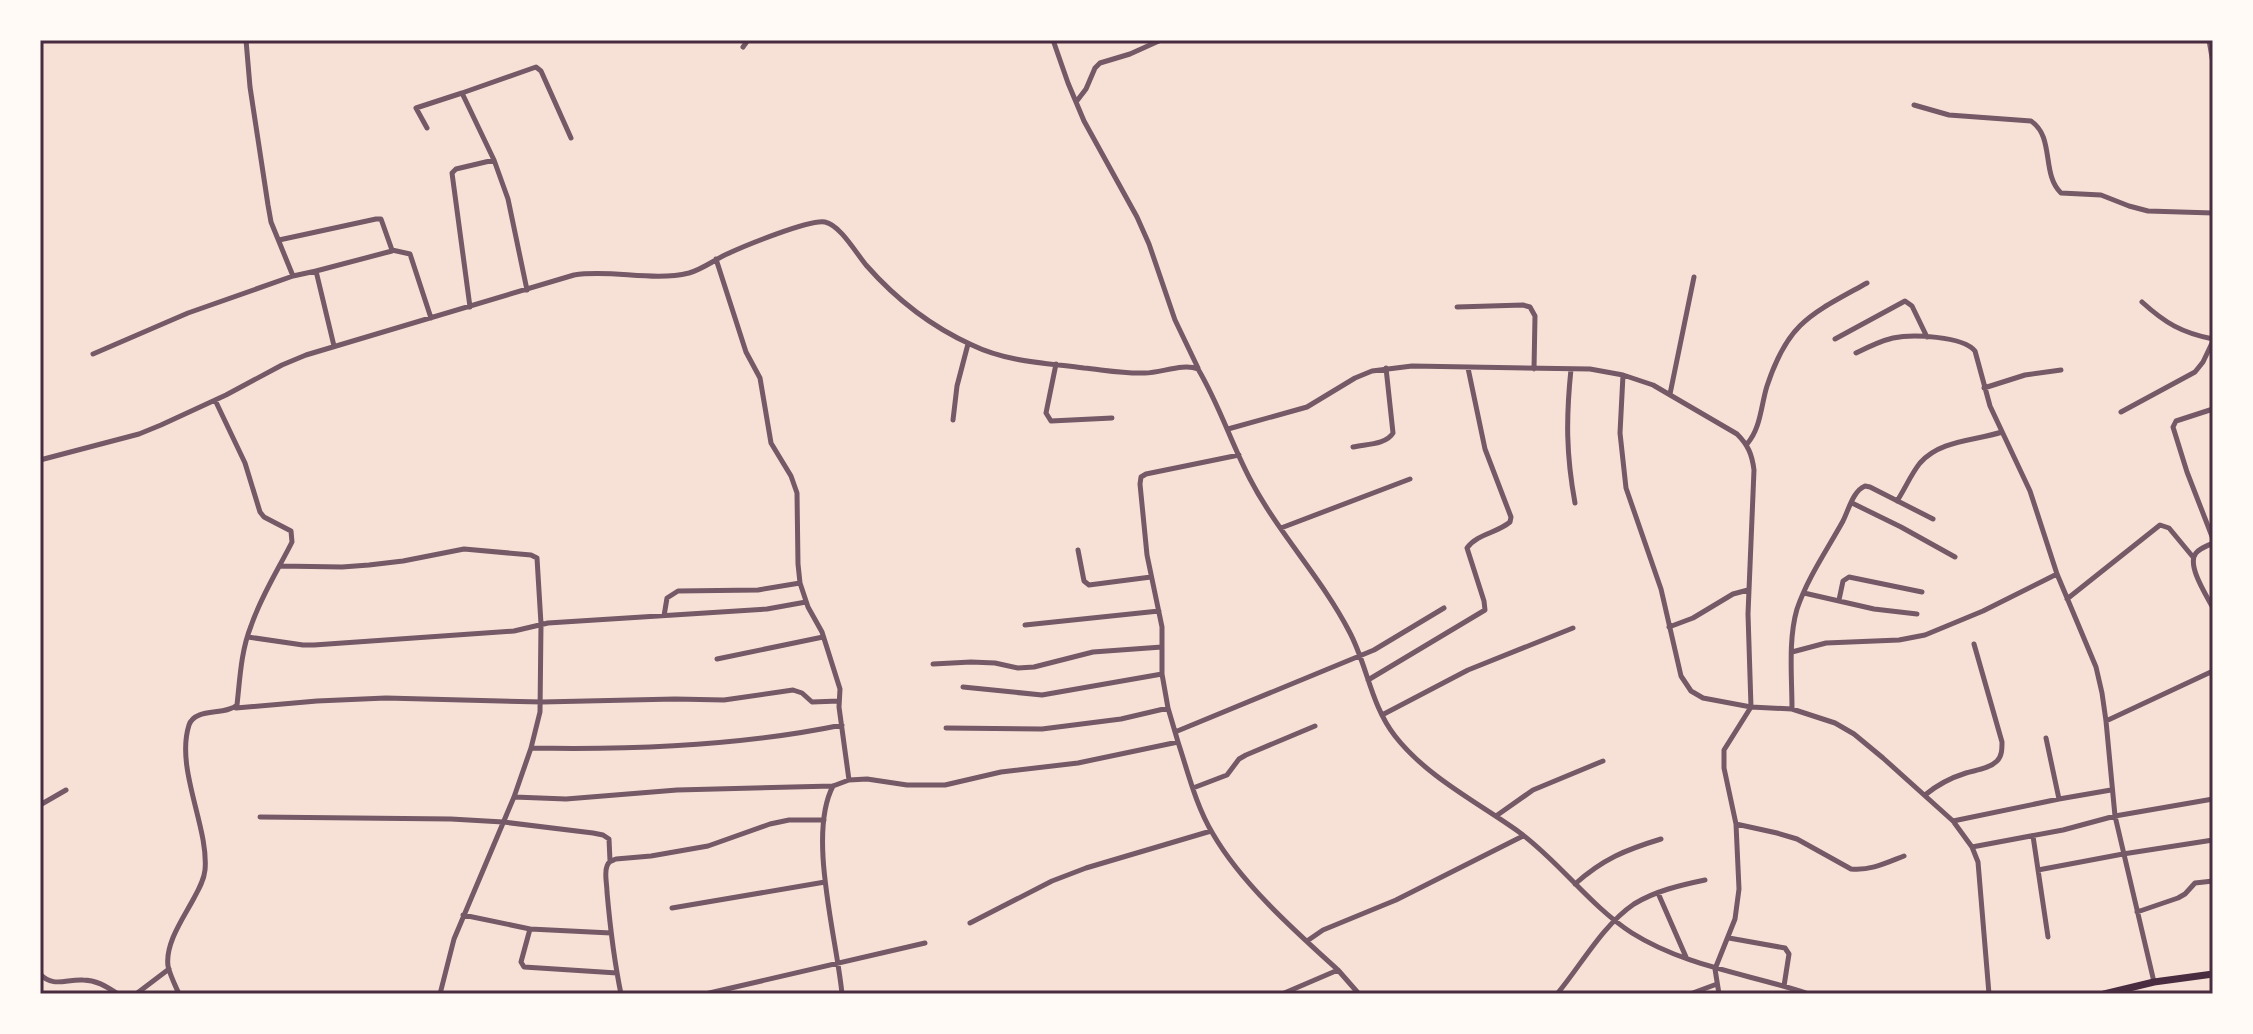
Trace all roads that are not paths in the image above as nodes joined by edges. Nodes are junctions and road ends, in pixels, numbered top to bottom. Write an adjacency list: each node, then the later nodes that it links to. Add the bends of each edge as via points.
1 (246, 40): 15 (street, via 268,205)
2 (748, 40): 6 (street)
3 (1053, 40): 9 (street)
4 (1161, 40): 9 (street, via 1100,63)
5 (2209, 40): 7 (street)
6 (743, 47)
7 (2213, 63)
8 (462, 93): 11 (street, via 417,107); 12 (street, via 536,67); 13 (street)
9 (1076, 102): 37 (street, via 1137,217)
10 (1914, 105): 14 (street, via 1949,115 2031,121 2043,133 2052,180 2061,193 2101,195 2148,211)
11 (427, 128)
12 (571, 138)
13 (494, 160): 22 (street); 24 (street, via 456,169 451,175)
14 (2213, 213)
15 (279, 240): 16 (street, via 379,219); 19 (street)
16 (394, 251): 18 (street); 26 (street, via 410,254)
17 (716, 259): 22 (street, via 687,273 590,272); 30 (street, via 826,222 905,302); 68 (street, via 746,352 760,378 771,443 795,486)
18 (316, 271): 19 (street); 31 (street)
19 (293, 276): 33 (street)
20 (1694, 277): 43 (street)
21 (1867, 283): 51 (street, via 1822,307 1791,334)
22 (527, 290): 24 (street)
23 (2142, 302): 29 (street, via 2174,327)
24 (470, 307): 26 (street)
25 (1457, 307): 38 (street, via 1530,307 1535,316)
26 (431, 318): 31 (street)
27 (1928, 338): 28 (street, via 1905,301); 32 (street, via 1895,338); 42 (street, via 1969,344)
28 (1835, 339)
29 (2213, 340): 46 (street, via 2195,372)
30 (968, 344): 34 (street, via 992,354); 48 (street)
31 (334, 346): 44 (street, via 282,365)
32 (1856, 353)
33 (93, 354)
34 (1056, 364): 37 (street, via 1143,373); 47 (street, via 1046,413 1051,421)
35 (1386, 368): 36 (street); 49 (street, via 1355,378 1307,407); 52 (street, via 1391,438)
36 (1468, 368): 38 (street); 94 (street, via 1485,449 1511,517 1506,526 1467,548 1485,610)
37 (1198, 369): 49 (street)
38 (1534, 369): 39 (street)
39 (1571, 369): 41 (street); 57 (street, via 1566,436)
40 (2061, 370): 42 (street)
41 (1623, 375): 43 (street); 82 (street, via 1624,474)
42 (1984, 388): 50 (street)
43 (1670, 394): 51 (street)
44 (215, 400): 54 (street, via 139,434); 65 (street, via 245,463 260,512 291,531 292,542)
45 (2213, 409): 61 (street, via 2176,421 2173,427)
46 (2121, 412)
47 (1112, 418)
48 (953, 420)
49 (1228, 429): 53 (street)
50 (2002, 432): 56 (street, via 1928,455); 66 (street, via 2030,491)
51 (1747, 444): 69 (street, via 1754,470)
52 (1353, 447)
53 (1239, 455): 60 (street); 67 (street, via 1141,477)
54 (40, 460)
55 (1410, 479): 60 (street)
56 (1897, 501): 58 (street, via 1865,486); 59 (street)
57 (1575, 503)
58 (1852, 503): 63 (street); 71 (street)
59 (1933, 519)
60 (1281, 528): 89 (street, via 1337,607)
61 (2213, 541): 64 (street)
62 (1078, 550): 67 (street, via 1089,585)
63 (1955, 557)
64 (2193, 557): 72 (street, via 2169,528 2160,525); 76 (street)
65 (280, 566): 80 (street, via 369,565 464,549 531,555 538,562); 84 (street)
66 (2057, 574): 72 (street); 88 (street, via 1925,635 1826,643)
67 (1151, 577): 77 (street)
68 (800, 583): 74 (street); 79 (street, via 758,590 678,591 667,598)
69 (1748, 590): 82 (street); 98 (street)
70 (1922, 592): 73 (street, via 1849,577)
71 (1804, 593): 73 (street); 88 (street)
72 (2067, 599): 103 (street, via 2096,667)
73 (1839, 600): 78 (street)
74 (806, 602): 79 (street); 85 (street)
75 (1444, 608): 89 (street)
76 (2213, 608)
77 (1159, 611): 81 (street); 87 (street)
78 (1917, 614)
79 (664, 616): 80 (street)
80 (541, 624): 84 (street, via 514,631 314,645); 97 (street)
81 (1025, 625)
82 (1669, 627): 98 (street, via 1681,676 1691,691)
83 (1573, 628): 102 (street, via 1468,670)
84 (248, 637): 99 (street)
85 (823, 637): 90 (street); 96 (street)
86 (1974, 644): 117 (street, via 2001,753 1988,767 1950,779)
87 (1162, 647): 91 (street, via 1093,652 1034,667); 93 (street)
88 (1792, 652): 101 (street)
89 (1360, 656): 94 (street); 107 (street)
90 (717, 659)
91 (933, 664)
92 (2213, 671): 103 (street)
93 (1162, 674): 95 (street, via 1042,695); 100 (street)
94 (1368, 680): 102 (street)
95 (963, 687)
96 (839, 701): 97 (street, via 812,702 793,690 724,700); 104 (street)
97 (542, 702): 99 (street, via 386,698); 110 (street)
98 (1751, 707): 101 (street); 128 (street, via 1724,750)
99 (235, 708): 157 (street, via 198,715 190,724 190,782 204,873 171,944)
100 (1168, 708): 106 (street, via 1042,729); 107 (street)
101 (1792, 709): 117 (street, via 1854,734)
102 (1382, 715): 122 (street, via 1414,757)
103 (2106, 721): 116 (street)
104 (842, 725): 110 (street, via 739,740); 112 (street)
105 (1315, 726): 114 (street, via 1246,755 1227,775)
106 (946, 728)
107 (1175, 732): 109 (street)
108 (2046, 738): 119 (street)
109 (1178, 742): 112 (street, via 933,787); 114 (street)
110 (531, 748): 118 (street)
111 (1603, 761): 122 (street, via 1533,790)
112 (849, 780): 113 (street)
113 (833, 786): 118 (street); 125 (street)
114 (1193, 788): 129 (street)
115 (66, 790): 121 (street)
116 (2111, 790): 119 (street); 123 (street)
117 (1925, 795): 126 (street)
118 (514, 797): 127 (street)
119 (2059, 799): 126 (street)
120 (2213, 799): 123 (street)
121 (40, 805)
122 (1496, 816): 130 (street)
123 (2115, 816): 131 (street); 135 (street)
124 (260, 817): 127 (street)
125 (824, 820): 137 (street, via 789,820 679,853); 141 (street)
126 (1953, 821): 134 (street)
127 (503, 822): 137 (street, via 603,835 609,839); 146 (street)
128 (1736, 824): 136 (street, via 1797,839 1851,869 1876,867); 152 (street, via 1739,889)
129 (1211, 831): 148 (street, via 1063,876); 153 (street, via 1248,880)
130 (1523, 836): 142 (street); 153 (street)
131 (2033, 836): 134 (street); 138 (street)
132 (1661, 839): 142 (street, via 1608,858)
133 (2213, 840): 135 (street)
134 (1972, 847): 179 (street, via 1981,887)
135 (2123, 854): 138 (street); 145 (street)
136 (1904, 856)
137 (610, 861): 150 (street, via 606,871)
138 (2038, 870): 151 (street)
139 (1705, 880): 143 (street)
140 (2213, 881): 145 (street, via 2195,883 2178,898)
141 (825, 882): 144 (street); 156 (street)
142 (1575, 884): 147 (street)
143 (1658, 893): 147 (street); 155 (street)
144 (672, 908)
145 (2137, 912): 163 (street)
146 (463, 915): 149 (street); 169 (street)
147 (1615, 920): 155 (street); 175 (street)
148 (970, 923)
149 (530, 929): 150 (street); 160 (street, via 524,967)
150 (611, 933): 160 (street)
151 (2048, 937)
152 (1729, 938): 158 (street); 165 (street, via 1785,948 1789,954)
153 (1307, 941): 159 (street)
154 (925, 943): 156 (street)
155 (1686, 958): 158 (street)
156 (837, 962): 171 (street); 172 (street)
157 (169, 969): 167 (street); 168 (street)
158 (1715, 969): 164 (street); 165 (street)
159 (1338, 970): 173 (street); 174 (street)
160 (617, 973): 170 (street)
161 (40, 974): 166 (street, via 54,983 94,981)
162 (2213, 974): 163 (main road)
163 (2154, 982): 180 (main road)
164 (1717, 984): 176 (street); 177 (street)
165 (1784, 986): 178 (street)
166 (118, 994)
167 (136, 994)
168 (179, 994)
169 (440, 994)
170 (621, 994)
171 (705, 994)
172 (842, 994)
173 (1282, 994)
174 (1359, 994)
175 (1557, 994)
176 (1690, 994)
177 (1719, 994)
178 (1809, 994)
179 (1989, 994)
180 (2108, 994)

